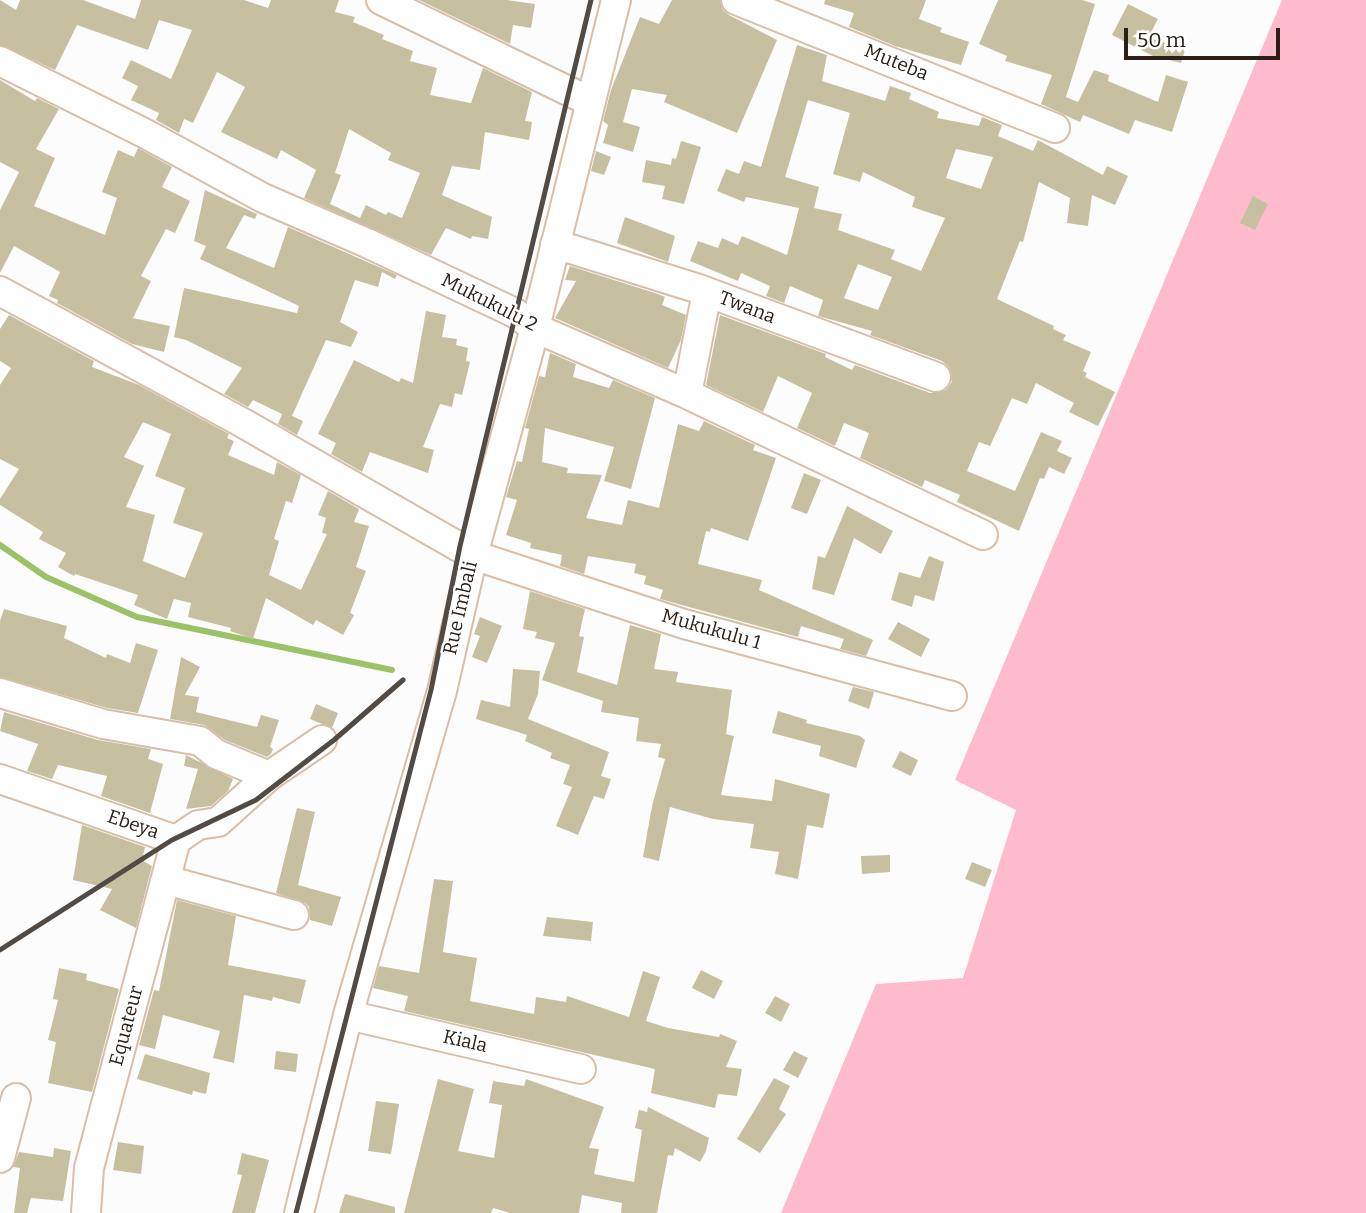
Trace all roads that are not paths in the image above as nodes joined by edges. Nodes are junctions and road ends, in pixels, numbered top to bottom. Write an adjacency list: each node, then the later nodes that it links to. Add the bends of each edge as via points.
1 (381, 0): 5 (street)
2 (736, 0): 6 (street, Muteba)
3 (610, 1): 5 (street, Rue Imbali)
4 (0, 61): 10 (street, Mukukulu 2, via 263,198 514,313)
5 (591, 102): 7 (street, Rue Imbali)
6 (1055, 128)
7 (555, 244): 9 (street, Twana); 10 (street, Rue Imbali)
8 (0, 291): 14 (street, Mukukulu 1)
9 (707, 292): 11 (street, Twana); 12 (street)
10 (535, 328): 12 (street, Mukukulu 2); 14 (street, Rue Imbali)
11 (936, 377)
12 (687, 394): 13 (street, Mukukulu 2)
13 (983, 535)
14 (473, 555): 16 (street, Mukukulu 1, via 684,624); 23 (street, Rue Imbali, via 442,691)
15 (0, 693): 18 (street, via 103,724 200,741 216,754)
16 (952, 696)
17 (322, 740): 18 (street, Ebeya)
18 (269, 776): 20 (street, Ebeya, via 218,822 198,825)
19 (0, 779): 20 (street, Ebeya)
20 (176, 840): 21 (street, Equateur)
21 (166, 880): 22 (street); 27 (street, Equateur, via 89,1168)
22 (294, 915)
23 (348, 1015): 24 (street, Kiala); 28 (street, Rue Imbali)
24 (581, 1069)
25 (16, 1098): 26 (street)
26 (0, 1158)
27 (86, 1213)
28 (299, 1213)

